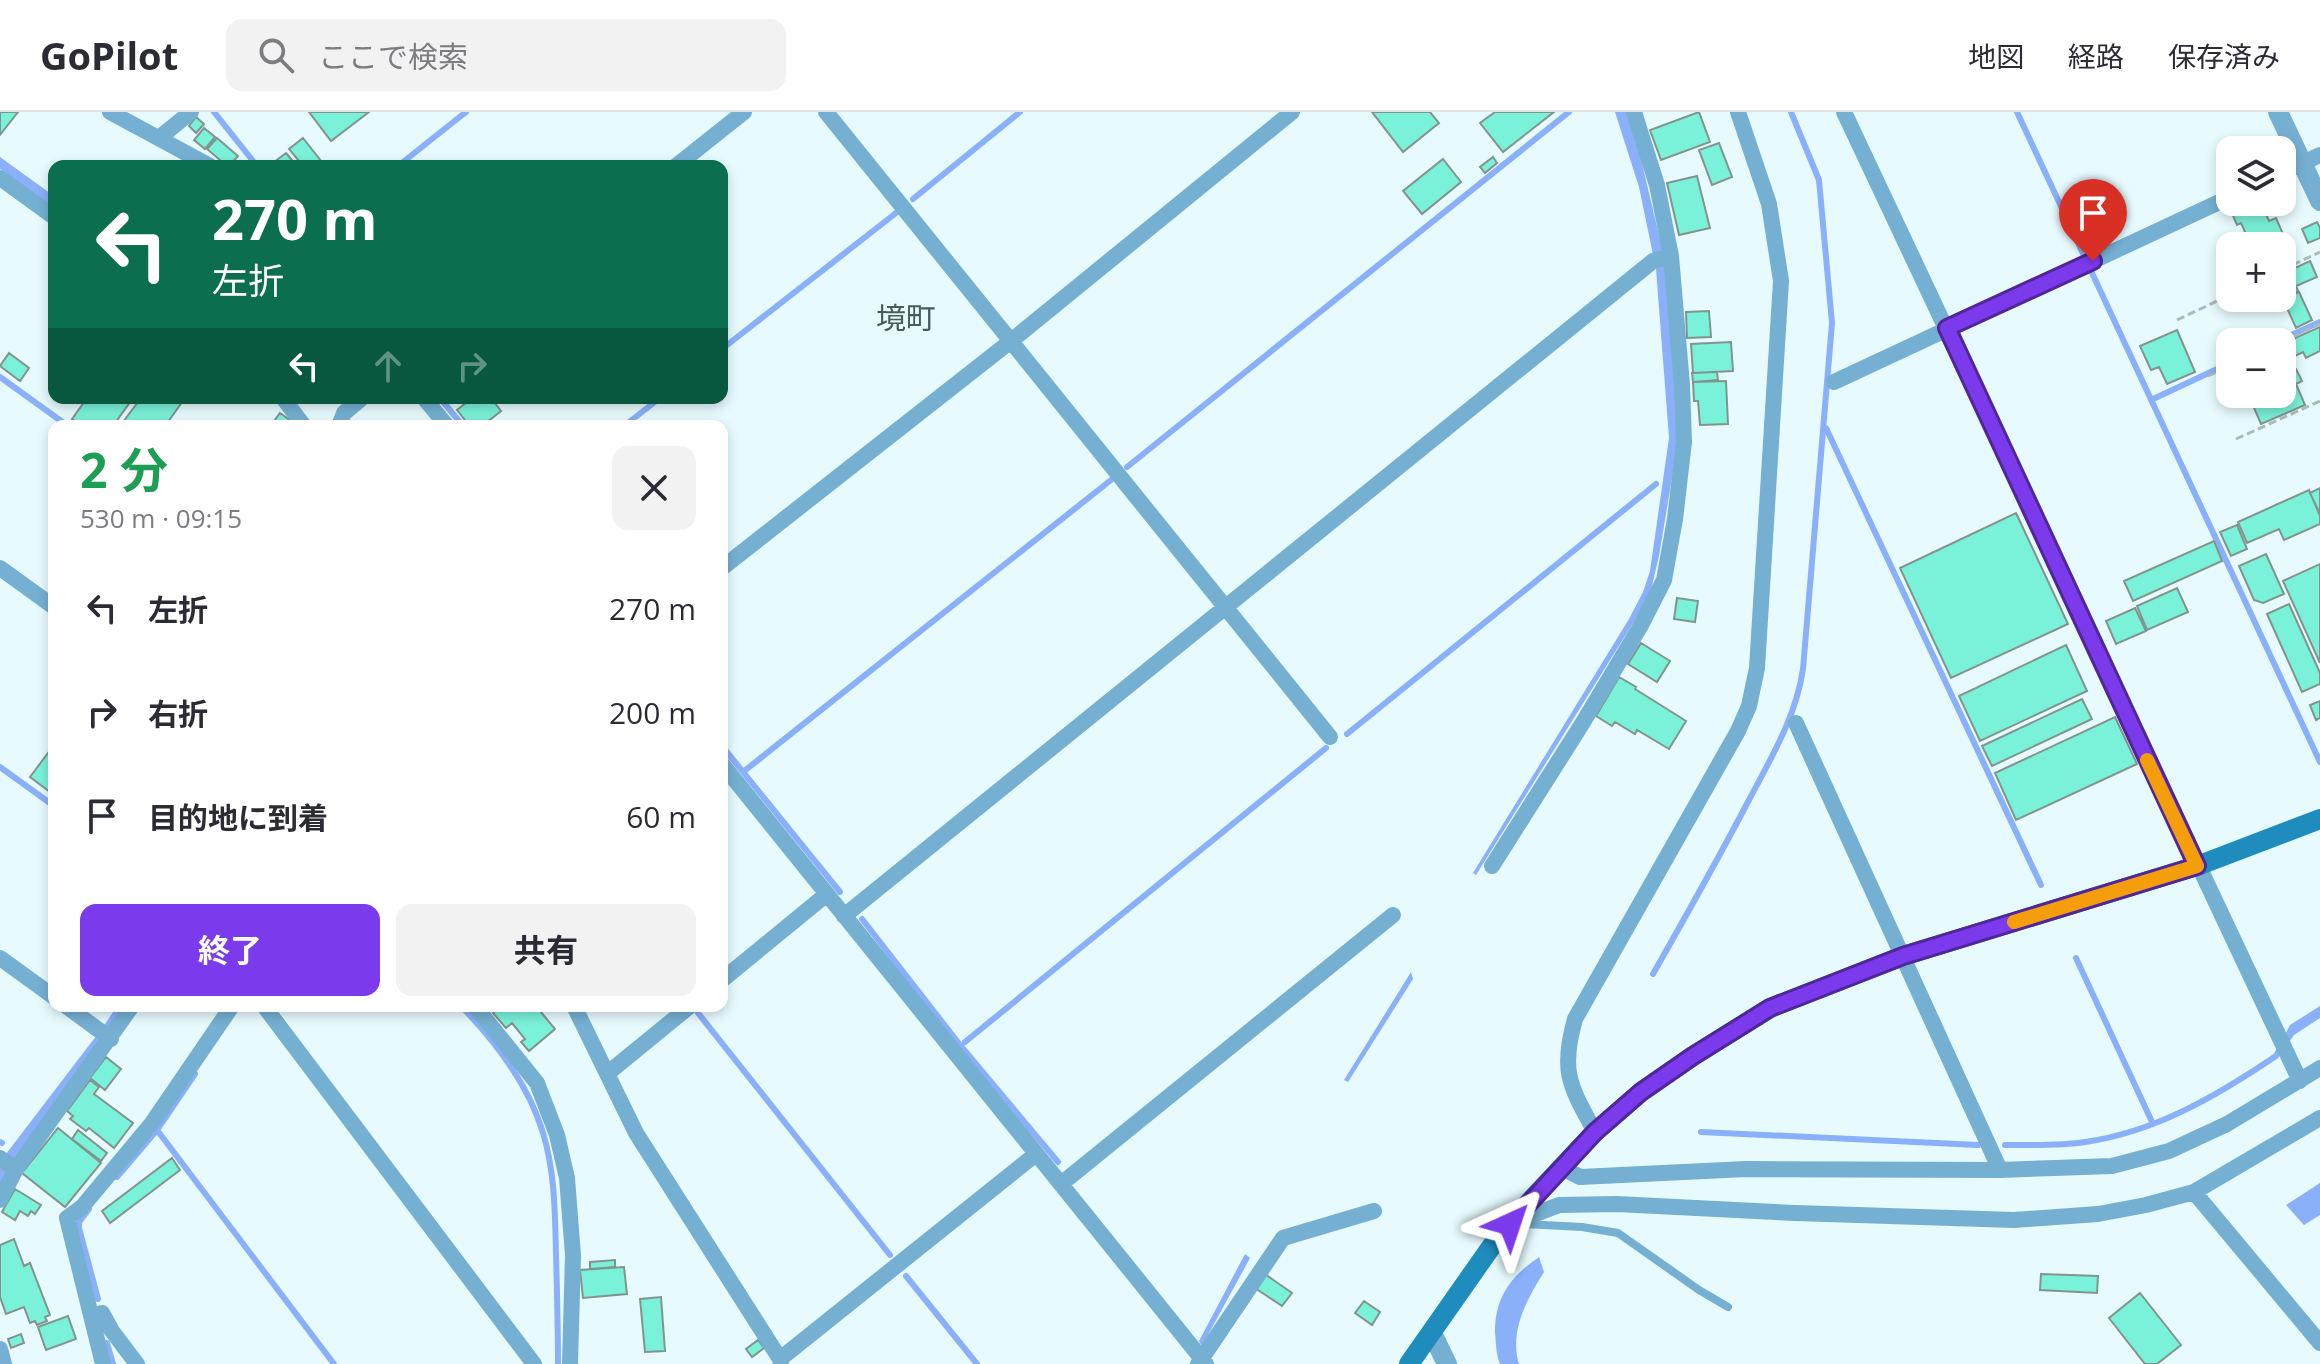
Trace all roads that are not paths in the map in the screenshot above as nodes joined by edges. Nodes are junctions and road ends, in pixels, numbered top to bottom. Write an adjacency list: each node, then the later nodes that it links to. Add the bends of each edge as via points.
1 (110, 112): 10 (street)
2 (191, 112): 10 (street)
3 (744, 112): 12 (street)
4 (826, 112): 20 (street)
5 (1292, 112): 20 (street)
6 (1634, 112): 18 (street, via 1657,185)
7 (1738, 112): 55 (street, via 1769,204 1781,281 1757,668 1738,731 1575,1019 1567,1047 1568,1074)
8 (1844, 112): 19 (street)
9 (2278, 112): 13 (street)
10 (159, 138): 11 (street)
11 (199, 160)
12 (684, 160)
13 (2311, 160): 15 (street)
14 (0, 178): 17 (street)
15 (2320, 201)
16 (2216, 204): 19 (street)
17 (48, 213)
18 (1663, 258): 29 (street); 34 (street, via 1682,385 1684,442 1664,580)
19 (1947, 328): 21 (street); 35 (street)
20 (1011, 341): 26 (street); 29 (street)
21 (1834, 382)
22 (355, 404): 24 (street)
23 (429, 404): 25 (street)
24 (341, 420)
25 (442, 420)
26 (728, 563)
27 (0, 568): 28 (street)
28 (48, 603)
29 (1226, 608): 31 (street); 38 (street)
30 (1796, 723): 39 (street)
31 (1330, 737)
32 (728, 771): 36 (street)
33 (2320, 819): 35 (main road)
34 (1492, 866)
35 (2197, 866): 39 (main road); 53 (street)
36 (827, 894): 38 (street); 41 (street)
37 (1393, 915): 61 (street)
38 (844, 916): 56 (street)
39 (1903, 956): 55 (main road, via 1770,1008 1641,1092); 60 (street)
40 (0, 958): 42 (street)
41 (728, 975)
42 (48, 993)
43 (74, 1012): 50 (street)
44 (127, 1012): 50 (street)
45 (228, 1012): 67 (street, via 152,1123 67,1218)
46 (269, 1012): 76 (street)
47 (480, 1012): 77 (street, via 537,1083 557,1135 567,1178 573,1255)
48 (577, 1012): 52 (street)
49 (683, 1012): 52 (street)
50 (106, 1035): 59 (street)
51 (2320, 1068): 53 (street)
52 (608, 1073): 71 (street, via 636,1133)
53 (2300, 1081): 60 (street, via 2169,1151 2112,1166)
54 (2320, 1118): 62 (street)
55 (1595, 1132): 58 (main road)
56 (1036, 1154): 61 (street); 71 (street)
57 (0, 1158): 59 (street)
58 (1560, 1167): 60 (street, via 1580,1177 1746,1169); 65 (main road)
59 (16, 1169): 63 (street)
60 (2000, 1170)
61 (1061, 1184): 72 (street)
62 (2194, 1192): 65 (street, via 2098,1214 2014,1220 1617,1204 1559,1205); 69 (street)
63 (0, 1200)
64 (1374, 1211): 72 (street, via 1283,1238)
65 (1510, 1224): 66 (lane, via 1618,1233); 68 (main road)
66 (1728, 1307)
67 (93, 1315): 74 (street); 75 (street, via 102,1313)
68 (1432, 1333): 78 (main road); 79 (street)
69 (2320, 1343)
70 (0, 1349): 73 (street)
71 (781, 1361)
72 (1202, 1362)
73 (4, 1364)
74 (103, 1364)
75 (137, 1364)
76 (534, 1364)
77 (570, 1364)
78 (1409, 1364)
79 (1447, 1364)

